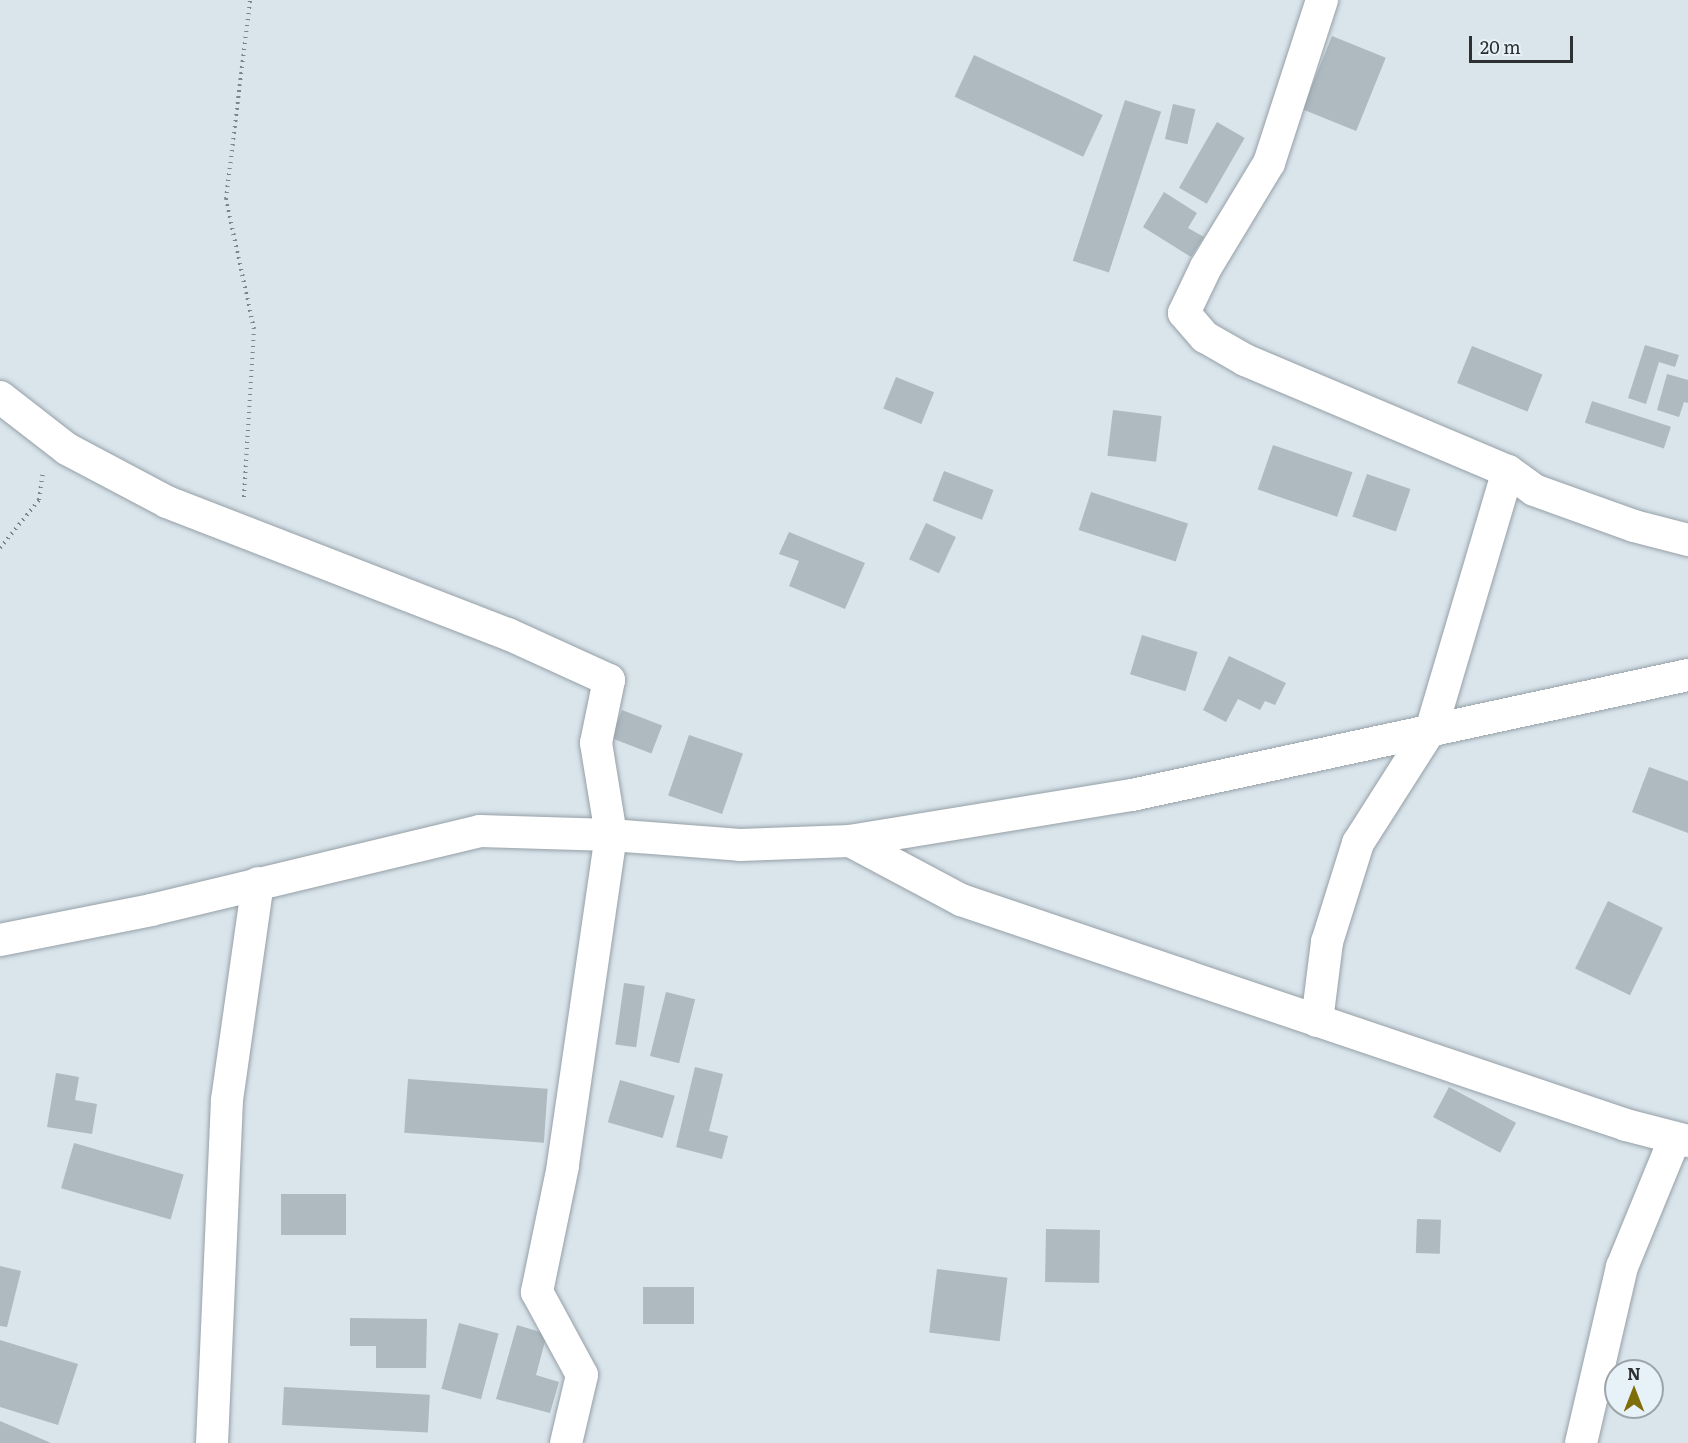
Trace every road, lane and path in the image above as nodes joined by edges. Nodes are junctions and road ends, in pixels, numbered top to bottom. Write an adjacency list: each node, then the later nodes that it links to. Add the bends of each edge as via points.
1 (250, 0): 6 (path, via 226,199 254,329)
2 (1322, 0): 5 (street, via 1269,163 1206,267 1184,313 1205,337 1245,360)
3 (0, 397): 4 (street)
4 (48, 434): 6 (street, via 67,449 167,502); 8 (path, via 39,500)
5 (1508, 471): 7 (street, via 1534,490); 10 (street)
6 (243, 531): 11 (street, via 508,634 609,680 596,743)
7 (1688, 540)
8 (0, 548)
9 (1688, 675): 10 (street)
10 (1432, 727): 12 (street, via 1132,795); 15 (street, via 1358,843 1327,942)
11 (611, 835): 12 (street, via 740,845); 13 (street, via 480,831); 18 (street, via 563,1166 537,1292 582,1375)
12 (850, 841): 15 (street, via 961,900)
13 (258, 883): 14 (street, via 151,910); 17 (street, via 227,1100)
14 (0, 940)
15 (1317, 1022): 16 (street)
16 (1681, 1139): 19 (street, via 1622,1267)
17 (212, 1443)
18 (566, 1443)
19 (1581, 1443)

